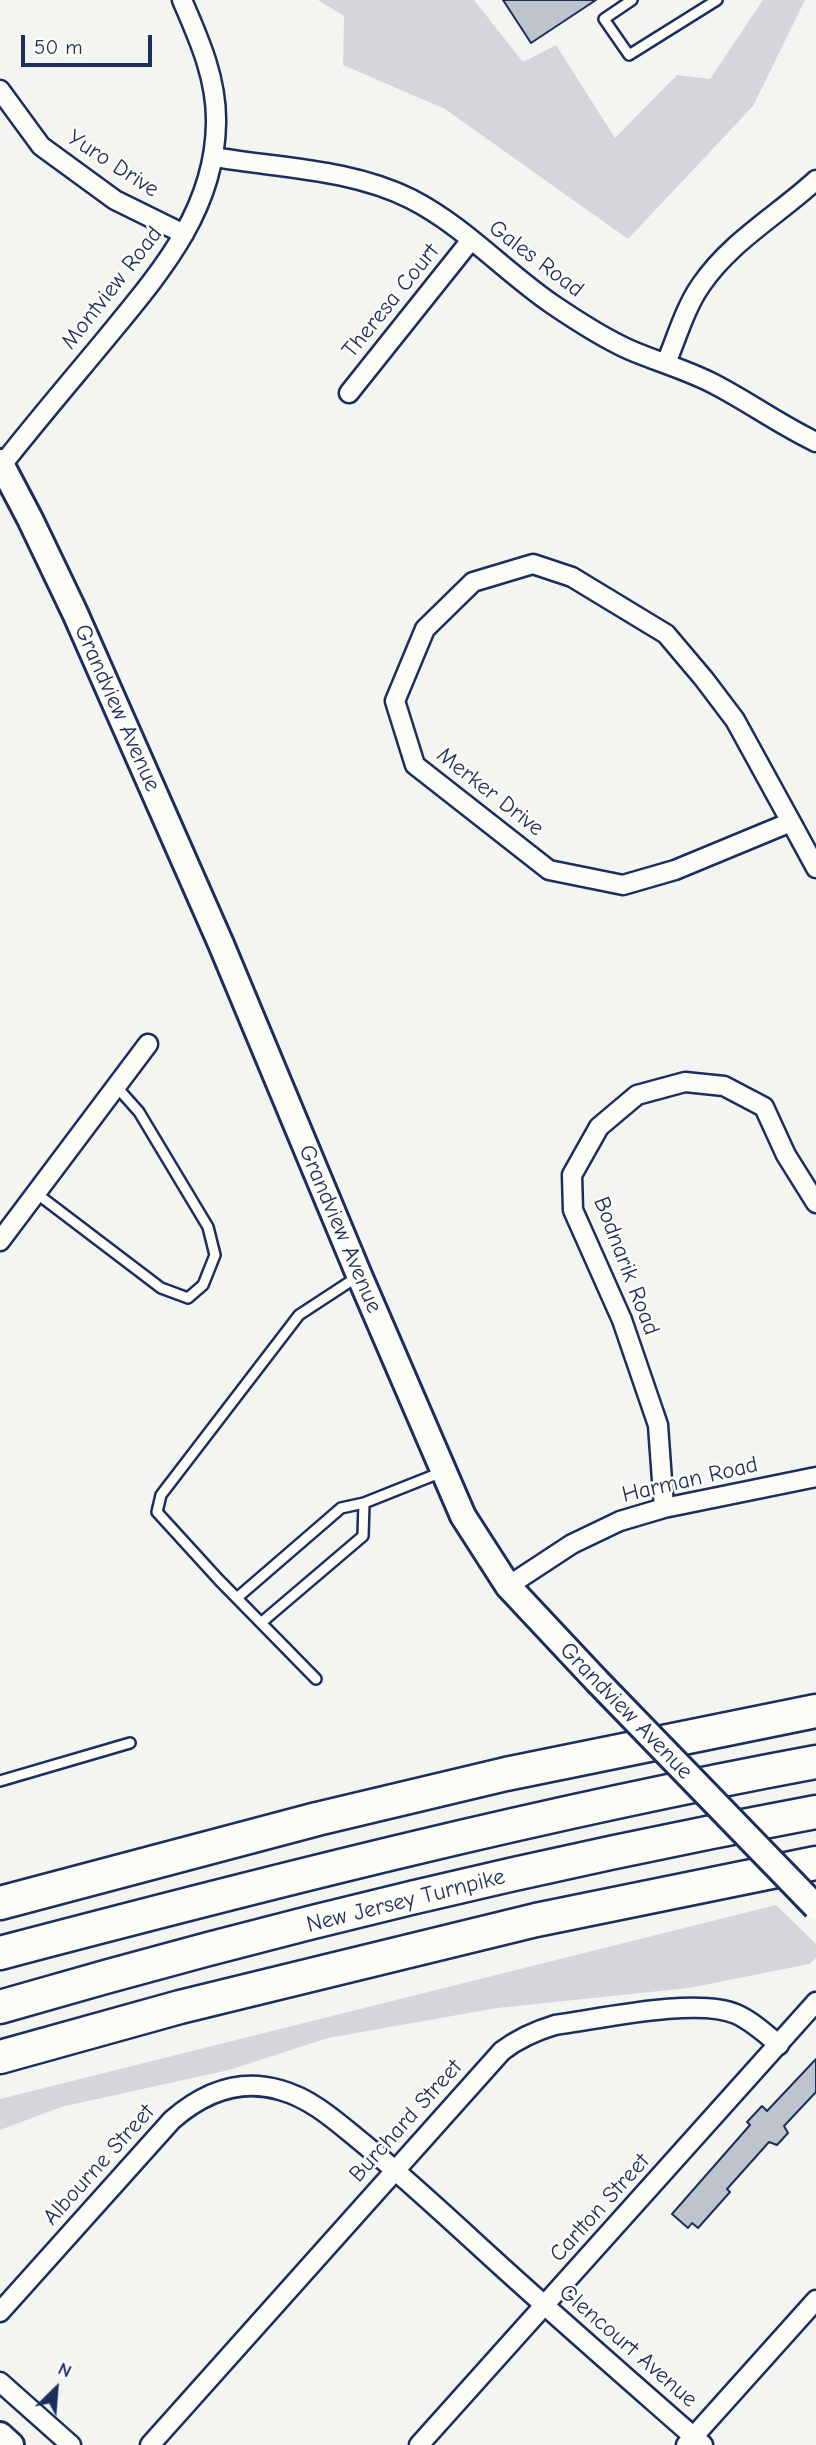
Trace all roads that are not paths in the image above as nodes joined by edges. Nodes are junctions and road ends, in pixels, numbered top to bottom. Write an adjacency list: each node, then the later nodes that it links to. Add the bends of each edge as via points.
1 (182, 0): 5 (street, Montview Road, via 204,52 214,91)
2 (632, 0): 3 (lane, via 604,19 629,55)
3 (718, 0)
4 (0, 90): 7 (street, Yuro Drive, via 41,146 116,200)
5 (214, 157): 7 (street, Montview Road, via 198,209); 8 (street, Gales Road, via 369,184 410,199)
6 (816, 180): 9 (street, via 714,267 699,287)
7 (184, 234): 12 (street, Montview Road, via 155,279)
8 (471, 240): 9 (street, Gales Road, via 551,303 629,349); 10 (street, Theresa Court)
9 (666, 363): 11 (street, Gales Road, via 714,384)
10 (349, 393)
11 (816, 442)
12 (1, 463): 20 (street, Grandview Avenue, via 75,613)
13 (791, 822): 13 (street, Merker Drive, via 735,720 666,634 572,577 533,564 473,582 425,629 395,701 415,765 548,870 623,885 675,870); 14 (street, Merker Drive)
14 (816, 868)
15 (148, 1044): 16 (street)
16 (116, 1085): 17 (street); 17 (lane, via 139,1112 208,1227 215,1255 203,1284 188,1298 161,1287)
17 (36, 1193): 19 (street)
18 (816, 1203): 24 (street, Bodnarik Road, via 786,1155 764,1107 724,1086 685,1082 637,1095 599,1127 572,1175 573,1210 622,1320 658,1425)
19 (0, 1241)
20 (359, 1275): 21 (street, Grandview Avenue); 26 (lane, via 299,1315 161,1495 157,1511)
21 (443, 1471): 23 (lane); 25 (street, Grandview Avenue, via 463,1516)
22 (816, 1477): 24 (street, Harman Road)
23 (364, 1503): 26 (lane, via 341,1508); 27 (lane, via 363,1536)
24 (664, 1508): 25 (street, Harman Road, via 620,1521 572,1544)
25 (509, 1586): 36 (street, Grandview Avenue, bridge)
26 (238, 1597): 27 (lane)
27 (262, 1622): 28 (lane)
28 (316, 1679)
29 (816, 1711): 35 (highway, via 506,1774)
30 (130, 1743): 32 (lane)
31 (816, 1762): 37 (highway, via 703,1783 301,1875)
32 (0, 1781)
33 (816, 1812): 39 (highway, New Jersey Turnpike, via 526,1872 165,1960)
34 (816, 1863): 41 (highway, via 536,1920 180,2007)
35 (0, 1903)
36 (816, 1907)
37 (0, 1953)
38 (816, 2002): 40 (street, Carlton Street)
39 (0, 2007)
40 (779, 2045): 43 (street, Burchard Street, via 736,2014 692,2006 534,2031 502,2051); 45 (street, Carlton Street)
41 (0, 2057)
42 (255, 2086): 43 (street, Glencourt Avenue, via 301,2097); 46 (street, Albourne Street, via 209,2093 190,2104)
43 (395, 2170): 45 (street, Glencourt Avenue); 52 (street, Burchard Street)
44 (816, 2300): 49 (street)
45 (545, 2306): 49 (street, Glencourt Avenue); 53 (street, Carlton Street)
46 (0, 2312)
47 (0, 2382): 51 (street)
48 (0, 2435): 50 (street)
49 (694, 2442)
50 (11, 2445)
51 (71, 2445)
52 (150, 2445)
53 (419, 2445)

